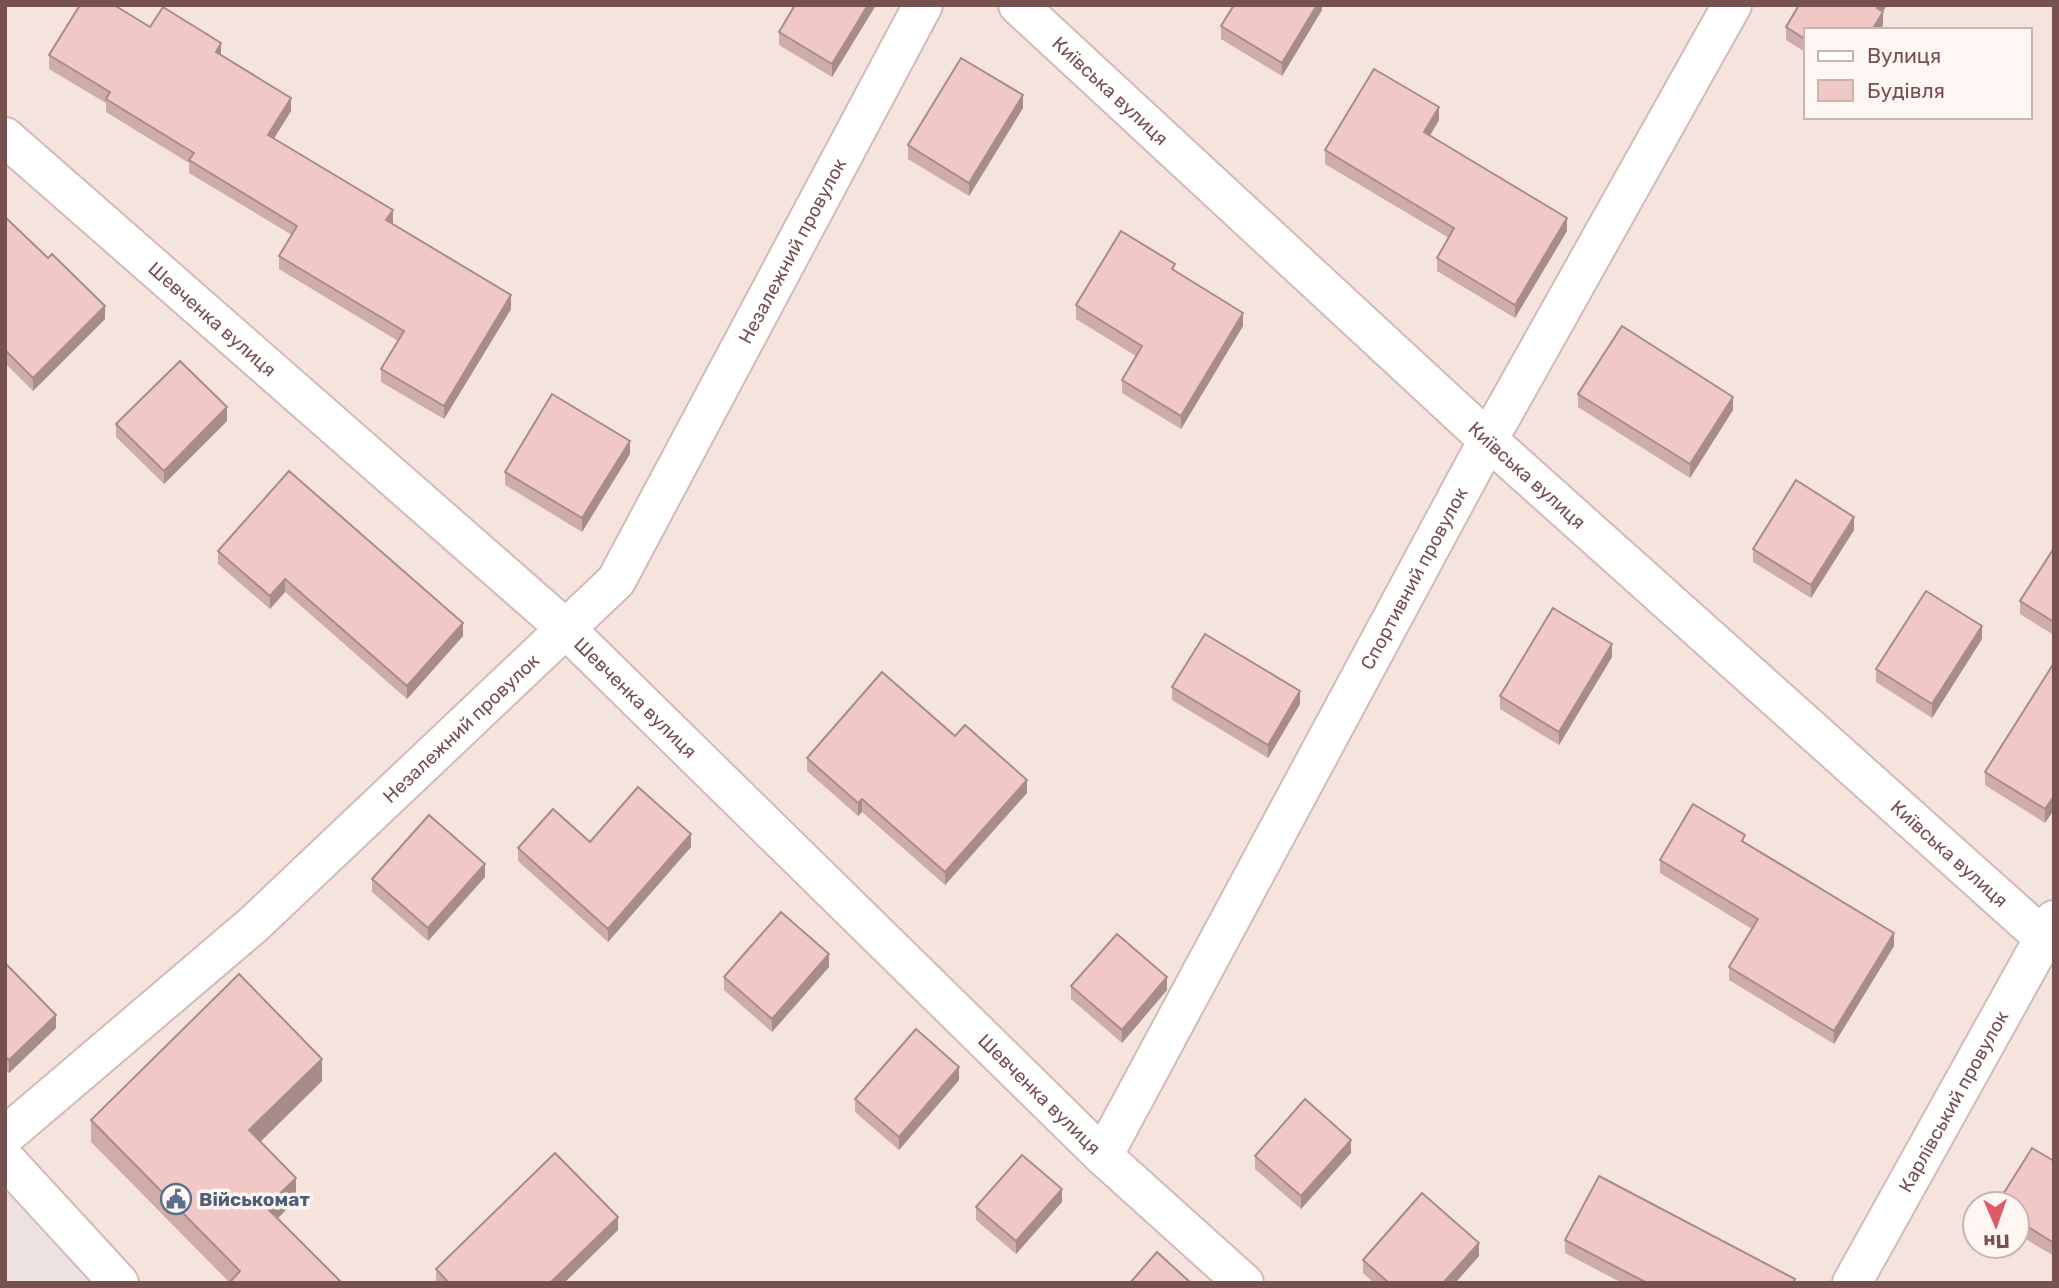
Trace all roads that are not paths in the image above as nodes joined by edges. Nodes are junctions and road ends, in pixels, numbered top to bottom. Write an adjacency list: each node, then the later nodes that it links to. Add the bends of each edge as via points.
1 (923, 5): 6 (street, Незалежний провулок, via 616,582)
2 (1018, 5): 5 (street, Київська вулиця)
3 (1732, 5): 5 (street, Спортивний провулок)
4 (5, 137): 6 (street, Шевченка вулиця)
5 (1488, 440): 7 (street, Київська вулиця); 9 (street, Спортивний провулок)
6 (565, 628): 8 (street, Незалежний провулок, via 254,924); 9 (street, Шевченка вулиця)
7 (2049, 929): 13 (street, Карлівський провулок)
8 (5, 1136)
9 (1103, 1156): 12 (street, Шевченка вулиця)
10 (5, 1159): 11 (street)
11 (119, 1283)
12 (1244, 1283)
13 (1852, 1283)

